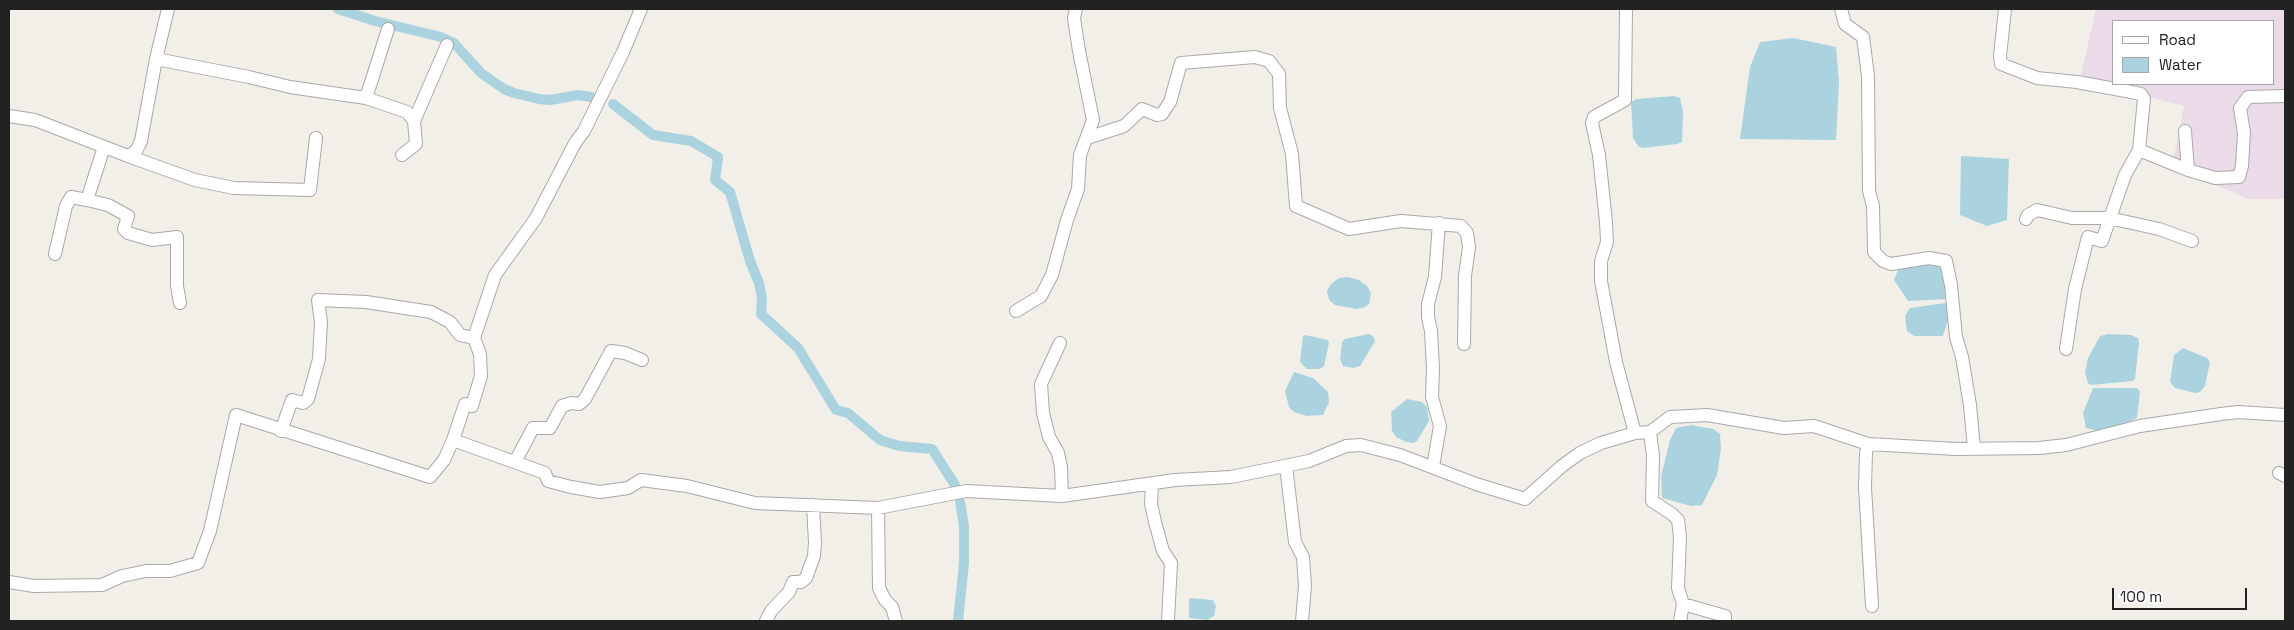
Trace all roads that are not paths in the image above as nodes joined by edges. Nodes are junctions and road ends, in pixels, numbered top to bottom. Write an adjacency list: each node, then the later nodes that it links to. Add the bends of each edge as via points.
1 (168, 9): 9 (street)
2 (641, 9): 30 (street, via 584,131 536,218 495,275)
3 (1076, 9): 16 (street, via 1074,18 1079,51 1093,120)
4 (1626, 9): 38 (street, via 1625,100 1594,116 1592,123 1606,222 1607,242 1601,261 1600,281)
5 (1841, 9): 41 (street, via 1845,24 1863,37 1868,76 1869,191 1873,206 1874,252 1891,264 1929,258 1946,261)
6 (2005, 9): 18 (street, via 2001,64 2037,78 2141,94 2144,110)
7 (388, 29): 11 (street)
8 (447, 44): 13 (street)
9 (156, 59): 11 (street, via 290,87); 20 (street, via 141,141 136,151)
10 (2285, 96): 21 (street, via 2248,97 2240,108 2244,133 2239,177 2215,178)
11 (366, 98): 13 (street, via 407,112)
12 (9, 116): 17 (street, via 35,120)
13 (414, 121): 19 (street, via 416,144)
14 (2185, 131): 21 (street)
15 (316, 138): 20 (street, via 310,190 234,188 195,180)
16 (1087, 138): 25 (street, via 1124,126 1142,109 1162,114 1170,102 1180,63 1255,57 1275,66 1280,74 1280,108 1292,154 1296,206 1349,229 1400,221); 29 (street, via 1080,155 1078,189 1052,275 1041,296)
17 (104, 147): 20 (street); 22 (street)
18 (2139, 150): 21 (street); 23 (street, via 2125,175)
19 (402, 155)
20 (128, 156)
21 (2188, 170)
22 (87, 200): 27 (street, via 71,197); 28 (street, via 128,216 124,229 128,233 152,240 177,237)
23 (2109, 218): 24 (street, via 2072,218 2037,210); 26 (street, via 2159,229); 33 (street, via 2102,241 2088,237 2075,289)
24 (2026, 219)
25 (1440, 223): 32 (street, via 1461,226 1467,233); 44 (street, via 1428,310 1432,397 1440,426)
26 (2192, 241)
27 (55, 254)
28 (180, 303)
29 (1016, 311)
30 (474, 338): 36 (street, via 460,335 450,322 431,312 366,302 318,300 321,322 319,358 308,399 303,403 292,400); 39 (street, via 480,354 482,376 472,406 465,404)
31 (1060, 343): 46 (street, via 1042,384 1043,413 1061,467)
32 (1464, 344)
33 (2066, 349)
34 (642, 360): 42 (street, via 610,351 585,399 579,404 562,406 550,428 534,428)
35 (2285, 414): 41 (street, via 2229,413 2140,426 2066,445)
36 (281, 431): 39 (street, via 430,477 444,460); 49 (street, via 236,415 212,523 198,564 170,571 122,576 102,585 34,586)
37 (1650, 432): 38 (street); 40 (street, via 1670,418 1707,415 1784,428 1814,426); 50 (street, via 1652,501 1678,520 1678,588)
38 (1635, 434): 44 (street, via 1601,443 1580,453 1526,499)
39 (453, 440): 42 (street)
40 (1868, 444): 41 (street); 51 (street, via 1865,487)
41 (1974, 448)
42 (515, 462): 47 (street, via 545,473 548,481 572,488 600,492 628,488 641,480 687,486 755,503)
43 (1286, 466): 44 (street, via 1309,461 1346,446 1362,445); 45 (street, via 1231,477); 55 (street, via 1295,542 1303,557)
44 (1433, 467)
45 (1152, 484): 46 (street); 54 (street, via 1151,504 1155,522 1163,551 1171,563)
46 (1062, 496): 48 (street, via 966,491)
47 (813, 505): 48 (street); 52 (street, via 814,556 806,578 793,582)
48 (878, 508): 53 (street, via 879,588 892,607)
49 (9, 582)
50 (1683, 604): 56 (street); 57 (street, via 1725,616)
51 (1872, 606)
52 (766, 621)
53 (896, 621)
54 (1168, 621)
55 (1302, 621)
56 (1680, 621)
57 (1725, 621)

